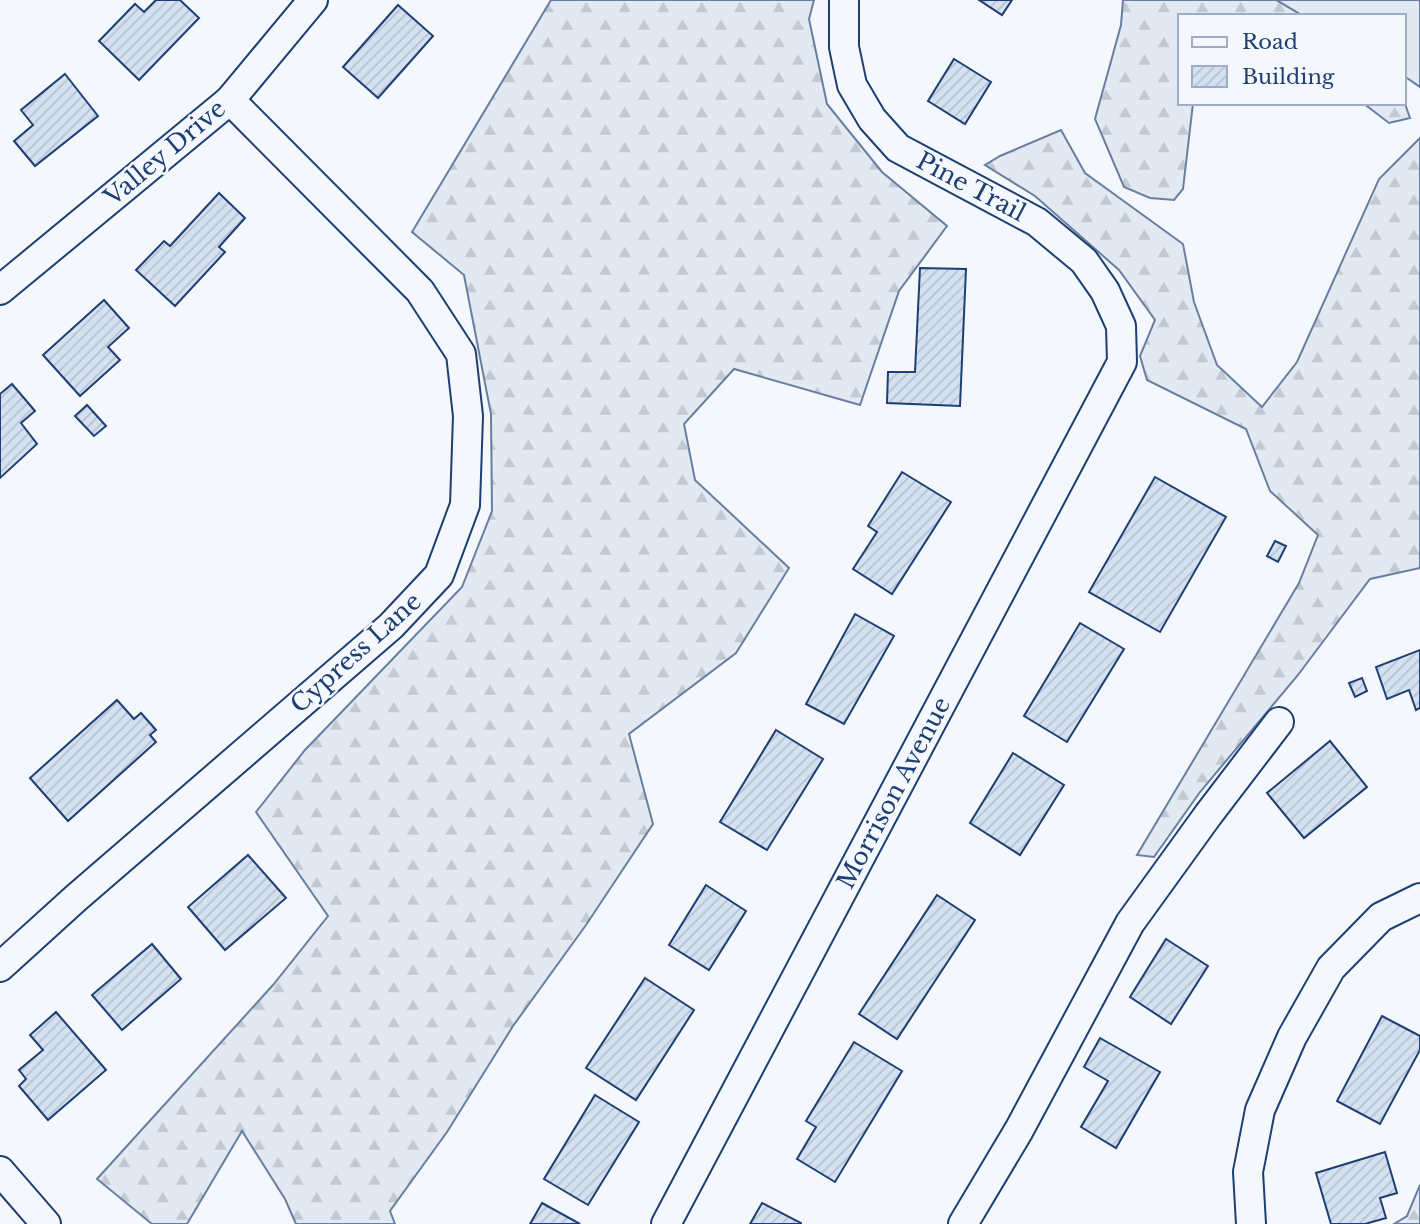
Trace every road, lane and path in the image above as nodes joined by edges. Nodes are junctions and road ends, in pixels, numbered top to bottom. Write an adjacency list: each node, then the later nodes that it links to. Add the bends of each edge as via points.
1 (313, 0): 3 (street, Valley Drive)
2 (844, 0): 5 (street, Pine Trail, via 844,47 852,85 873,119 898,148 1037,222 1084,261 1121,326)
3 (230, 100): 4 (street, Valley Drive); 8 (street, Cypress Lane, via 420,291 461,354 468,416 464,505 439,575 391,626)
4 (0, 290)
5 (1122, 362): 11 (street, Morrison Avenue)
6 (1279, 722): 12 (street, via 1130,923)
7 (1420, 898): 13 (street, via 1381,917 1331,968 1292,1037 1260,1110 1248,1172)
8 (0, 967)
9 (0, 1171): 10 (street)
10 (46, 1224)
11 (666, 1224)
12 (963, 1224)
13 (1251, 1224)

